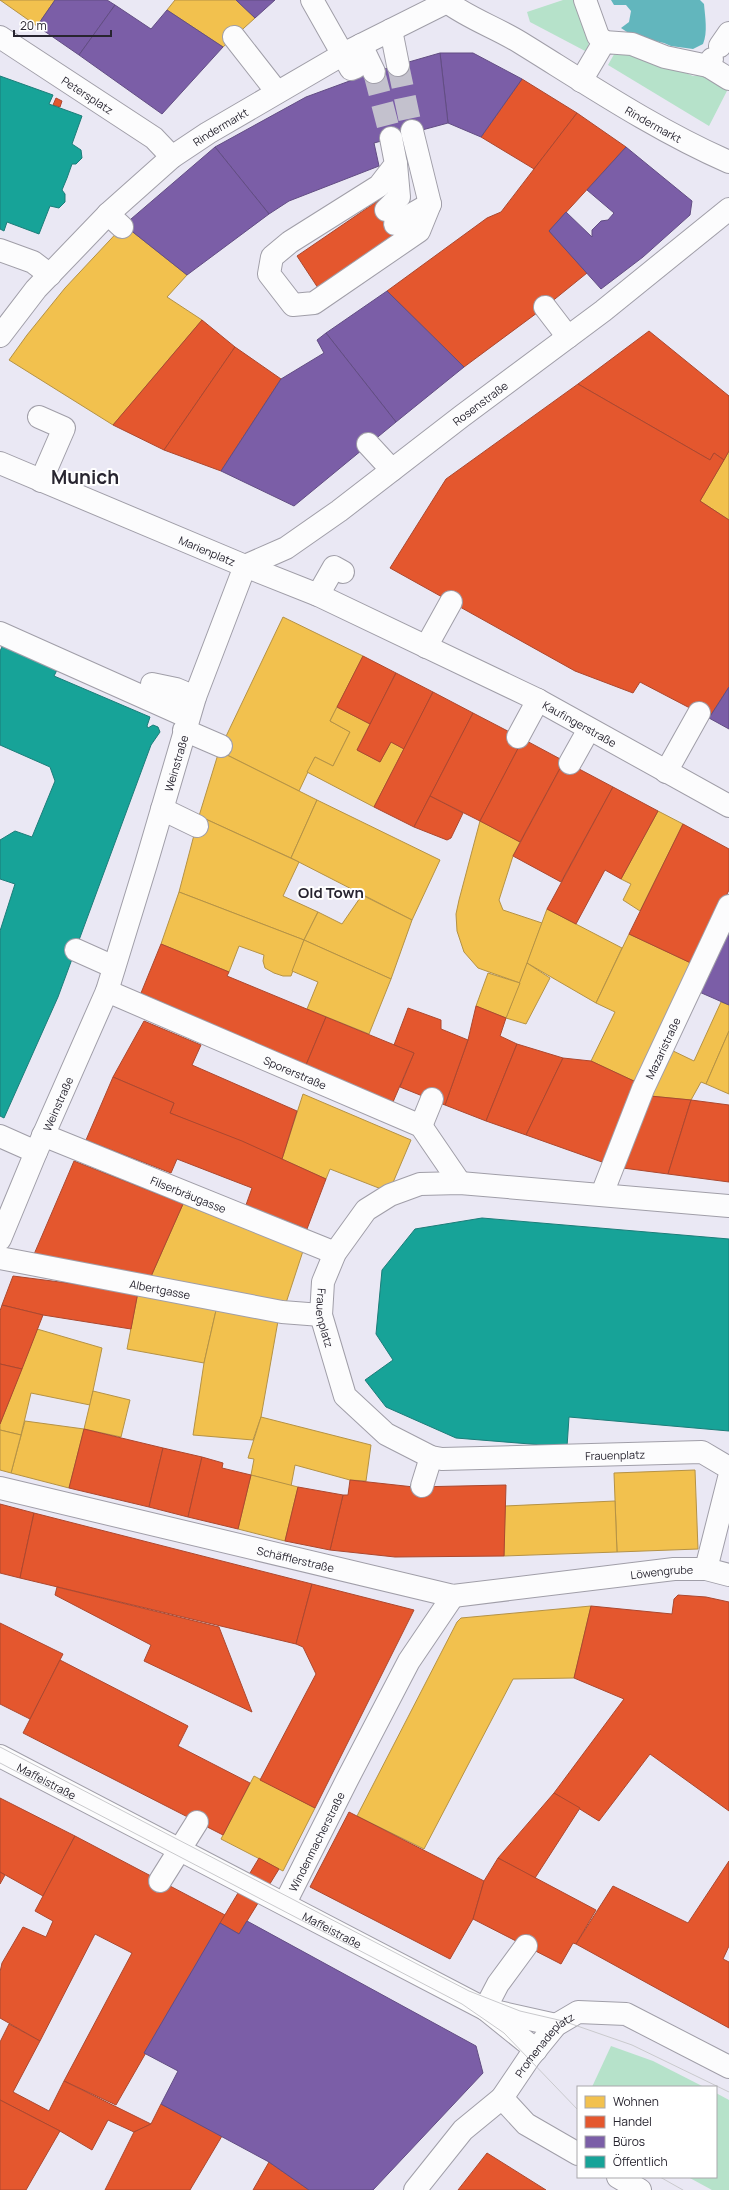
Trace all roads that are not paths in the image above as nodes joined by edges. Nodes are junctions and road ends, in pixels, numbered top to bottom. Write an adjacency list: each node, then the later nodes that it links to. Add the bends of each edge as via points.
1 (312, 0): 9 (street)
2 (585, 0): 7 (street, via 598,36)
3 (449, 1): 4 (street, Rindermarkt); 12 (street, Rindermarkt, via 465,15 517,41)
4 (391, 30): 9 (street, Rindermarkt); 10 (street)
5 (0, 37): 16 (street, Petersplatz, via 154,138)
6 (234, 37): 13 (street)
7 (604, 42): 8 (street, via 632,44 665,57); 12 (street)
8 (717, 51): 11 (street)
9 (358, 60): 13 (street, Rindermarkt)
10 (398, 65)
11 (729, 79)
12 (581, 81): 17 (street, Rindermarkt, via 690,145)
13 (277, 92): 16 (street, Rindermarkt)
14 (412, 132): 19 (street)
15 (391, 138): 18 (street)
16 (172, 157): 22 (street, Rindermarkt, via 115,220)
17 (729, 162)
18 (396, 164): 19 (street, via 399,196 391,217); 19 (street, via 379,186 290,242 272,257 269,274 293,305 314,303 418,231)
19 (430, 204)
20 (729, 209): 25 (street, Rosenstraße)
21 (0, 250): 22 (street, via 33,262)
22 (50, 275): 24 (street, Rindermarkt)
23 (545, 307): 25 (street)
24 (0, 336)
25 (568, 337): 29 (street, Rosenstraße)
26 (39, 417): 30 (street, via 64,428)
27 (368, 444): 29 (street)
28 (0, 463): 30 (street, Marienplatz)
29 (392, 470): 31 (street, Rosenstraße, via 286,548)
30 (41, 481): 31 (street, Marienplatz)
31 (245, 566): 33 (street, Kaufingerstraße); 38 (street, Marienplatz)
32 (343, 572): 33 (street, via 334,566)
33 (318, 595): 36 (street, Kaufingerstraße)
34 (451, 602): 36 (street)
35 (0, 633): 41 (street, via 32,652)
36 (426, 647): 39 (street, Kaufingerstraße)
37 (154, 679): 38 (street)
38 (186, 693): 41 (street, Marienplatz)
39 (538, 700): 42 (street, Kaufingerstraße); 43 (street)
40 (699, 713): 46 (street)
41 (186, 724): 44 (street); 48 (street, Weinstraße)
42 (589, 729): 45 (street); 46 (street, Kaufingerstraße)
43 (518, 737)
44 (222, 746)
45 (570, 763)
46 (666, 772): 47 (street, Kaufingerstraße)
47 (729, 806)
48 (162, 809): 49 (street); 52 (street, Weinstraße)
49 (197, 826)
50 (729, 906): 59 (street, Mazaristraße, via 643,1089)
51 (76, 950): 52 (street)
52 (114, 967): 53 (street, Weinstraße)
53 (107, 991): 55 (street, Sporerstraße); 57 (street, Weinstraße)
54 (432, 1099): 55 (street)
55 (421, 1126): 58 (street)
56 (0, 1136): 57 (street, Filserbräugasse)
57 (40, 1143): 61 (street, Weinstraße); 62 (street, Filserbräugasse)
58 (460, 1183): 59 (street, Frauenplatz); 62 (street, Frauenplatz, via 420,1184 390,1195 366,1210)
59 (602, 1194): 60 (street, Frauenplatz)
60 (729, 1206)
61 (0, 1240)
62 (335, 1253): 64 (street, Frauenplatz, via 323,1282)
63 (0, 1258): 64 (street, Albertgasse, via 282,1312)
64 (321, 1315): 65 (street, Frauenplatz, via 345,1396 386,1434)
65 (431, 1458): 66 (street, Frauenplatz, via 702,1452); 68 (street)
66 (729, 1468)
67 (729, 1478): 70 (street)
68 (422, 1486)
69 (0, 1488): 73 (street, Schäfflerstraße)
70 (706, 1569): 71 (street, Löwengrube); 72 (street, Löwengrube, via 674,1569)
71 (729, 1576)
72 (594, 1580): 73 (street, Schäfflerstraße)
73 (454, 1596): 78 (street, Windenmacherstraße, via 401,1658 340,1776)
74 (0, 1756): 76 (street, Maffeistraße)
75 (197, 1822): 76 (street)
76 (180, 1849): 77 (street); 78 (street, Maffeistraße)
77 (160, 1880)
78 (286, 1903): 80 (street, Maffeistraße)
79 (526, 1946): 80 (street, via 498,1984)
80 (485, 2009): 81 (street, Maffeistraße); 82 (street, Maffeistraße)
81 (556, 2025): 82 (street, Promenadeplatz); 83 (street, Promenadeplatz, via 578,2012 626,2014)
82 (536, 2050): 84 (street, Promenadeplatz)
83 (729, 2067)
84 (502, 2098): 85 (street, via 526,2124); 87 (street, Promenadeplatz, via 463,2130)
85 (577, 2153)
86 (620, 2178): 88 (street)
87 (415, 2190)
88 (640, 2190)

